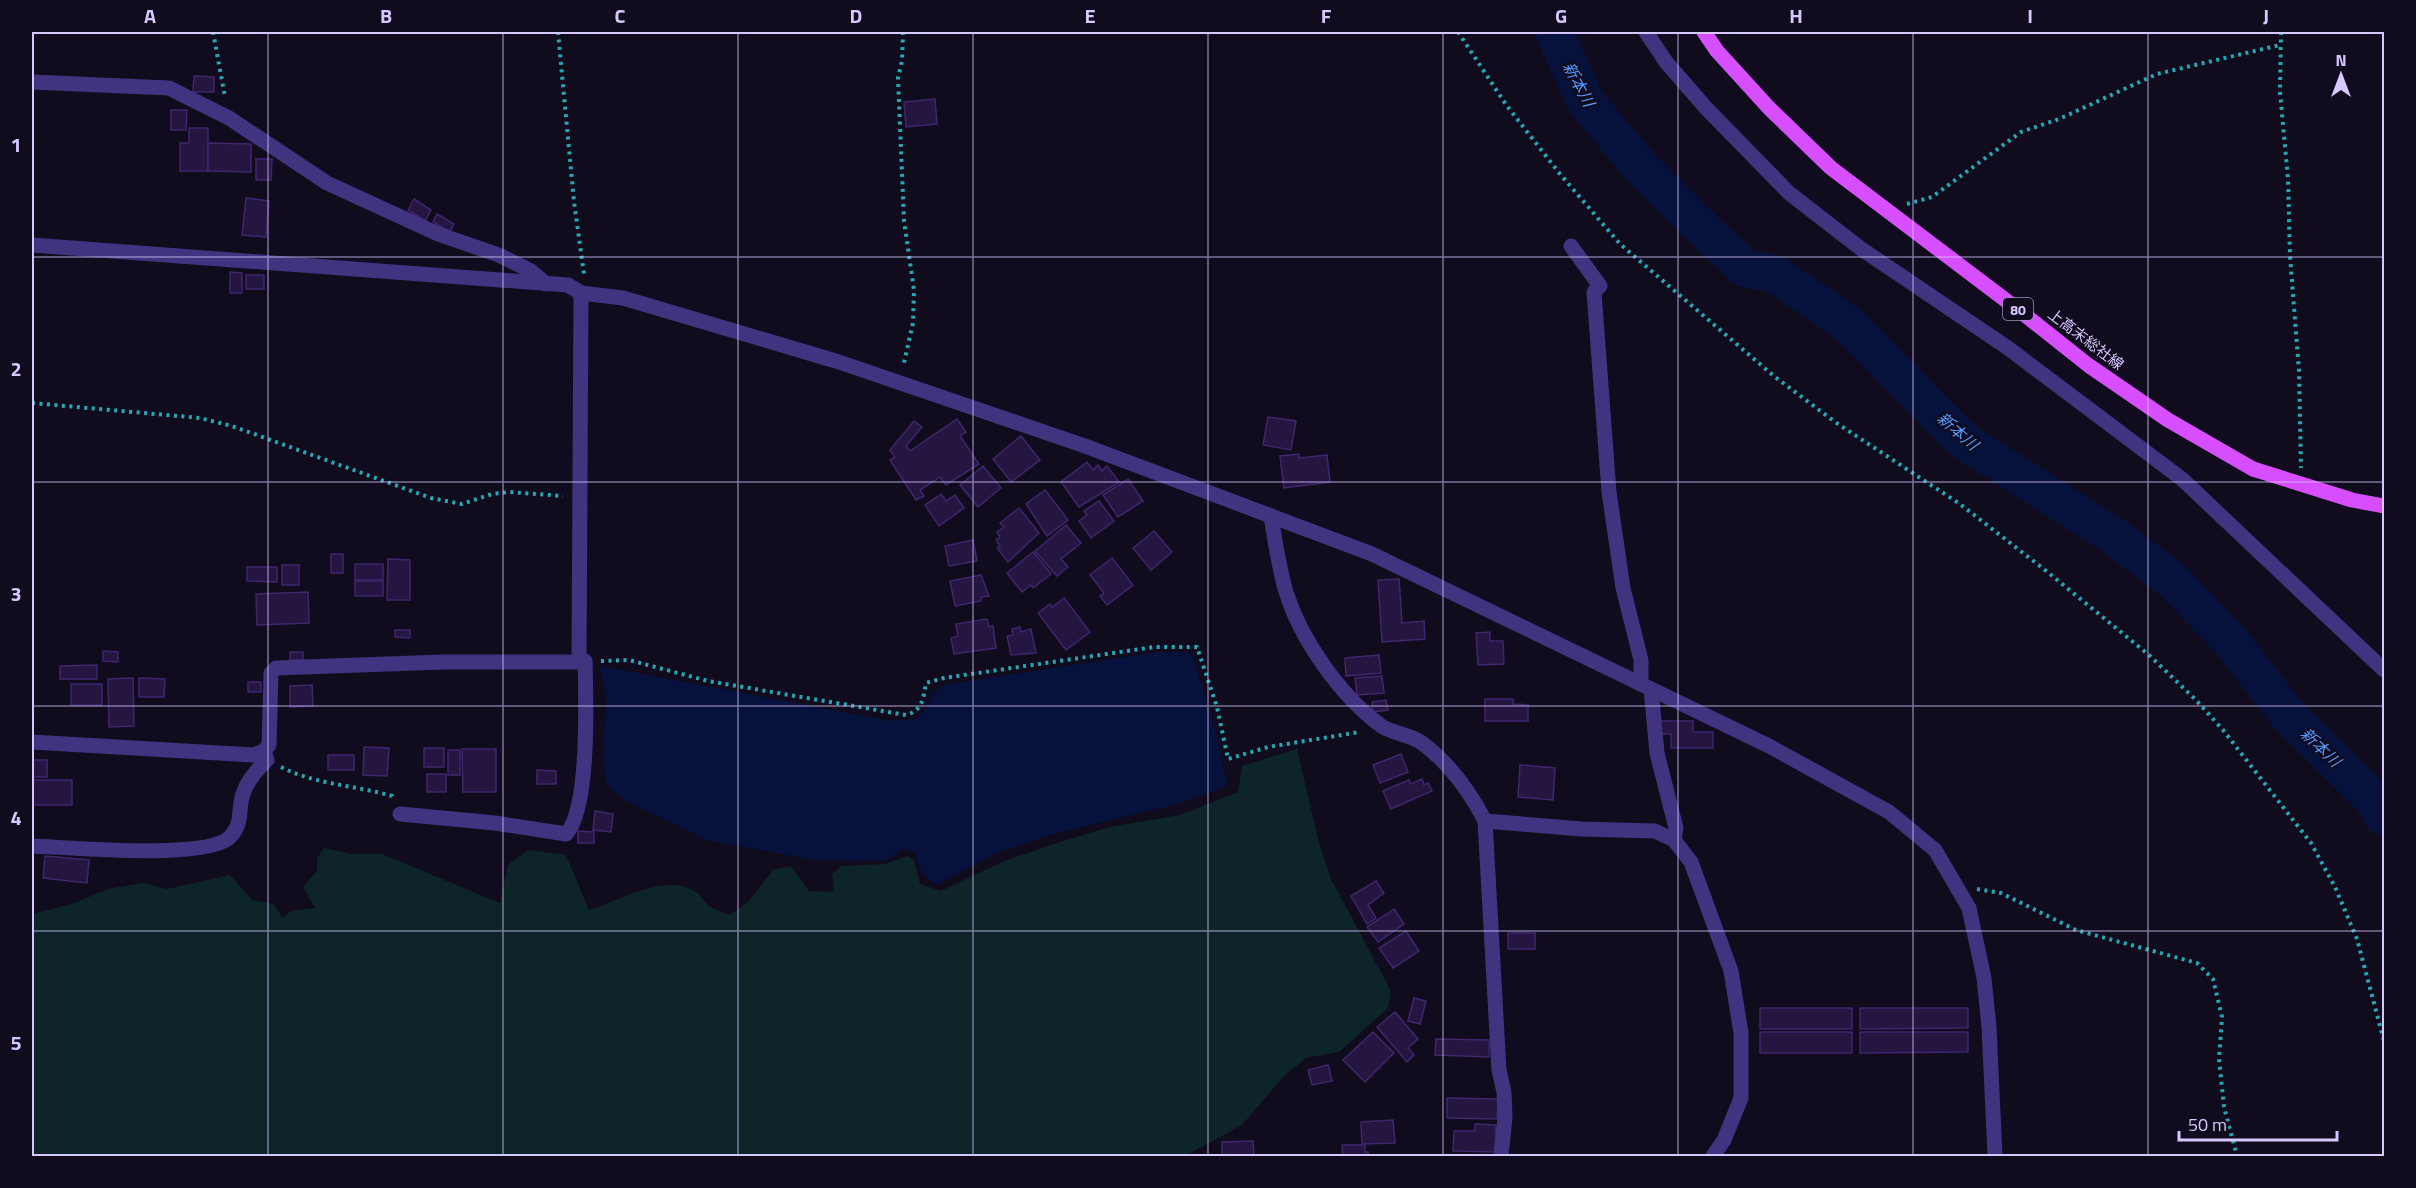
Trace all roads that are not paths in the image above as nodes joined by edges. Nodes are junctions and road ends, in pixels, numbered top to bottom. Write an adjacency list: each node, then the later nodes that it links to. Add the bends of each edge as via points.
1 (1646, 32): 11 (street, via 1706,108 1789,193 1860,248 2008,348 2182,479)
2 (1704, 32): 8 (main road, 上高末総社線 / 80, via 1769,108 1831,168 2088,365 2168,420 2253,469)
3 (32, 81): 6 (street, via 169,88 229,118 327,183 438,234 499,255 531,271)
4 (32, 245): 6 (street)
5 (1571, 246): 12 (street, via 1600,286 1594,292 1609,492 1623,588)
6 (546, 284): 7 (street, via 568,285)
7 (581, 293): 9 (street, via 623,298 839,362 1085,446); 14 (street, via 579,662 276,668 271,674)
8 (2385, 506)
9 (1271, 516): 12 (street, via 1372,554); 16 (street, via 1287,595 1316,653 1349,699 1382,727 1421,742 1448,768)
10 (585, 661): 15 (street, via 585,760 566,834)
11 (2385, 670)
12 (1646, 686): 17 (street, via 1657,753 1676,828); 21 (street, via 1769,746 1889,812 1935,850 1969,908 1984,978)
13 (32, 742): 14 (street)
14 (266, 756): 18 (street, via 245,788 241,820 230,838 221,844 176,852)
15 (400, 813)
16 (1485, 821): 17 (street, via 1655,831); 19 (street, via 1499,1070 1504,1092)
17 (1674, 840): 20 (street, via 1691,862 1731,971 1741,1033 1741,1098)
18 (32, 846)
19 (1501, 1156)
20 (1713, 1156)
21 (1995, 1156)

